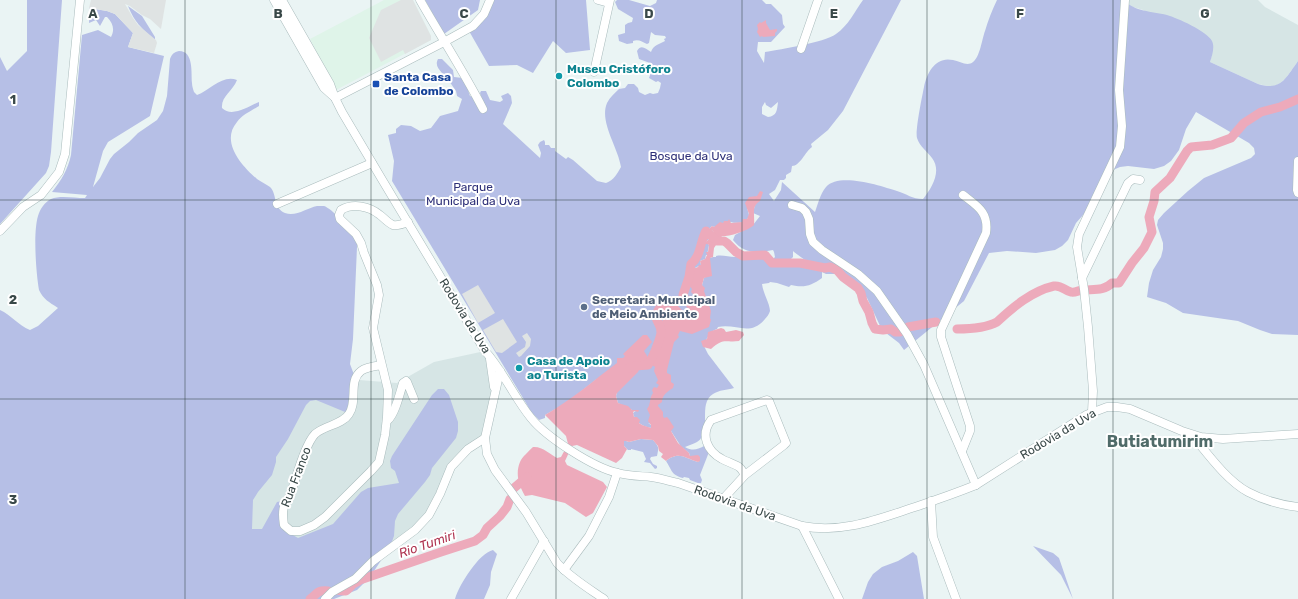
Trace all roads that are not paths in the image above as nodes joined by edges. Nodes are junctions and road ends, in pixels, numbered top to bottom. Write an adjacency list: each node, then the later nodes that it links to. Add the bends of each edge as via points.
1 (80, 0): 23 (street, via 65,154 59,172 41,195 23,207)
2 (274, 0): 13 (street, Rodovia da Uva, via 324,88)
3 (282, 0): 13 (street, Rodovia da Uva, via 330,84)
4 (420, 0): 10 (street)
5 (490, 0): 10 (street, via 478,22)
6 (598, 0): 9 (street)
7 (818, 0): 11 (street)
8 (1125, 0): 24 (street, via 1119,90 1122,126 1120,147 1079,234 1077,247)
9 (610, 1): 12 (street)
10 (444, 42): 13 (street); 14 (street)
11 (801, 49)
12 (594, 72)
13 (335, 98): 16 (street, Rodovia da Uva)
14 (483, 109)
15 (1298, 161): 18 (street)
16 (372, 164): 20 (street); 22 (street, Rodovia da Uva)
17 (1140, 180): 24 (street, via 1133,179 1128,182)
18 (1298, 193)
19 (963, 194): 35 (street, via 982,211 987,226 941,330 941,337 970,426)
20 (277, 204)
21 (792, 205): 35 (street, via 806,212 814,242 877,291 907,334 924,365)
22 (408, 222): 25 (street, Rodovia da Uva); 26 (street, Rua Franco, via 392,224 372,210 355,206 341,210 340,215 340,219 356,234 361,243 377,285 379,295 373,328)
23 (0, 231)
24 (1082, 279): 30 (street, via 1093,391)
25 (490, 356): 27 (street, Rodovia da Uva); 28 (street)
26 (382, 365): 31 (street, Rua Franco, via 388,390); 31 (street, Rua Franco, via 361,371 355,378 354,400 349,414 342,421 325,427 312,438 284,506 284,525 291,531 300,531 326,517 379,462)
27 (500, 371): 28 (street); 36 (street, Rodovia da Uva, via 532,420 562,445)
28 (494, 396): 34 (street)
29 (414, 399): 31 (street, via 406,381 390,419)
30 (1092, 412): 33 (street, Rodovia da Uva, via 1107,407 1121,407); 38 (street, Rodovia da Uva)
31 (386, 420)
32 (1298, 434): 33 (street, Rodovia da Uva, via 1223,439)
33 (1192, 435): 41 (street, via 1216,464 1244,489 1254,495)
34 (485, 438): 43 (street, via 487,454 495,470); 46 (street, via 468,449 450,468 429,515 415,530 355,579)
35 (962, 451): 38 (street)
36 (617, 473): 39 (street, Rodovia da Uva, via 678,483); 44 (street, via 609,497 589,536)
37 (745, 475): 37 (street, via 786,443 767,400 711,420 706,426 707,443 713,454 740,467); 39 (street)
38 (976, 485): 40 (street, Rodovia da Uva)
39 (722, 499): 42 (street, Rodovia da Uva)
40 (931, 501): 42 (street, Rodovia da Uva, via 874,521 850,526); 49 (street, via 932,537)
41 (1298, 507)
42 (802, 526): 48 (street)
43 (544, 541): 44 (street); 47 (street)
44 (564, 570): 45 (street)
45 (599, 598)
46 (325, 599)
47 (511, 599)
48 (839, 599)
49 (956, 599)

